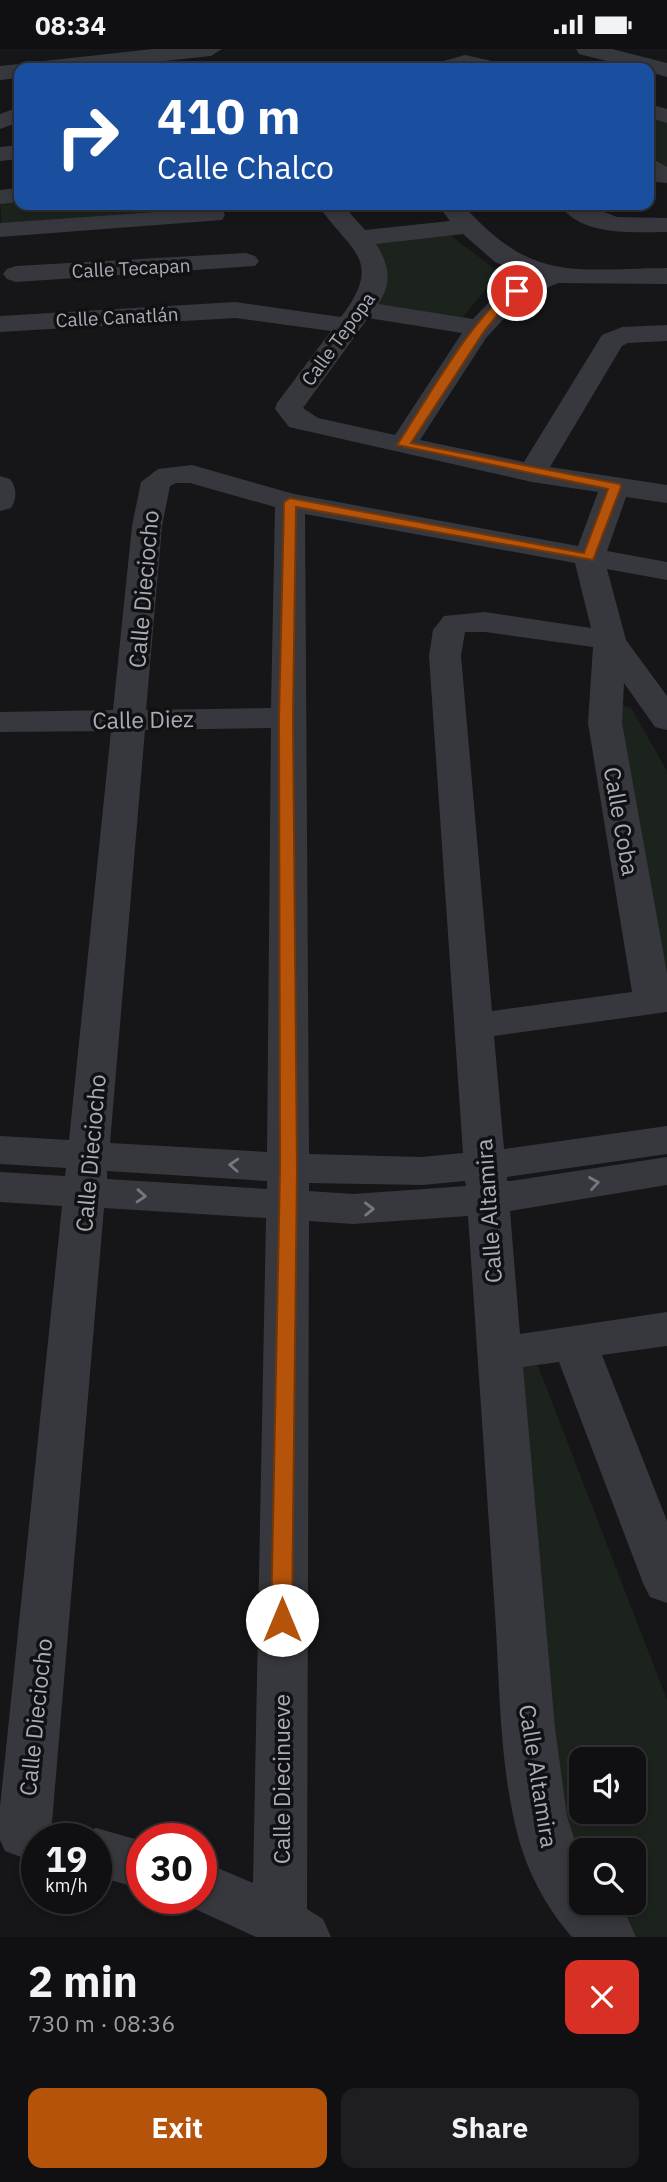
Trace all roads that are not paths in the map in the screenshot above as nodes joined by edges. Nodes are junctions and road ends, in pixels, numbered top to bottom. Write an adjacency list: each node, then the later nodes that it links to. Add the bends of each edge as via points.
1 (211, 49): 3 (street)
2 (587, 49): 5 (street)
3 (155, 52): 4 (street)
4 (115, 63)
5 (626, 63)
6 (209, 210): 12 (street); 17 (street)
7 (334, 210): 13 (street, Calle Tepopa)
8 (455, 210): 11 (street)
9 (579, 210): 10 (street, via 593,221)
10 (667, 225)
11 (469, 226): 13 (street); 15 (street, via 503,256)
12 (0, 231): 14 (street)
13 (358, 238): 18 (street, Calle Tepopa, via 372,254 378,280)
14 (16, 274): 17 (street, Calle Tecapan); 19 (street)
15 (555, 275): 16 (street); 21 (street, via 517,291)
16 (667, 276)
17 (244, 286): 18 (street, Calle Canatlán); 19 (street, Calle Canatlán)
18 (356, 317): 21 (street, Calle Canatlán); 23 (street, Calle Tepopa, via 289,409 299,421)
19 (36, 321): 20 (street, Calle Canatlán)
20 (0, 324)
21 (481, 328): 23 (street)
22 (667, 333): 24 (street, via 622,335 611,341)
23 (403, 445): 24 (street)
24 (532, 473): 26 (street)
25 (0, 485): 28 (street)
26 (615, 487): 27 (street); 30 (street)
27 (667, 494)
28 (0, 502)
29 (290, 502): 30 (street); 33 (street, Calle Diecinueve); 34 (street, Calle Dieciocho, via 192,474 163,476 156,482 147,526)
30 (589, 558): 31 (street); 32 (street)
31 (667, 571)
32 (610, 640): 35 (street); 37 (street, Calle Coba, via 605,723); 38 (street, Calle Altamira, via 485,622 455,623 449,630 445,656)
33 (286, 718): 34 (street, Calle Diez); 45 (street, Calle Diecinueve)
34 (130, 719): 36 (street, Calle Diez); 42 (street, Calle Dieciocho)
35 (667, 719)
36 (0, 722)
37 (660, 1001): 38 (street)
38 (474, 1026): 43 (street, Calle Altamira)
39 (667, 1140): 43 (street)
40 (0, 1150): 42 (street)
41 (667, 1171): 43 (street, one-way to 41)
42 (88, 1175): 44 (street); 45 (street); 50 (street, Calle Dieciocho)
43 (486, 1184): 45 (street, via 411,1208); 48 (street, Calle Altamira)
44 (0, 1187)
45 (288, 1187): 52 (street, Calle Diecinueve)
46 (667, 1329): 47 (street)
47 (575, 1344): 48 (street); 49 (street)
48 (498, 1354): 53 (street, Calle Altamira, via 538,1805 546,1846 562,1882)
49 (667, 1583)
50 (24, 1823)
51 (217, 1894): 52 (street)
52 (292, 1929)
53 (608, 1937)

